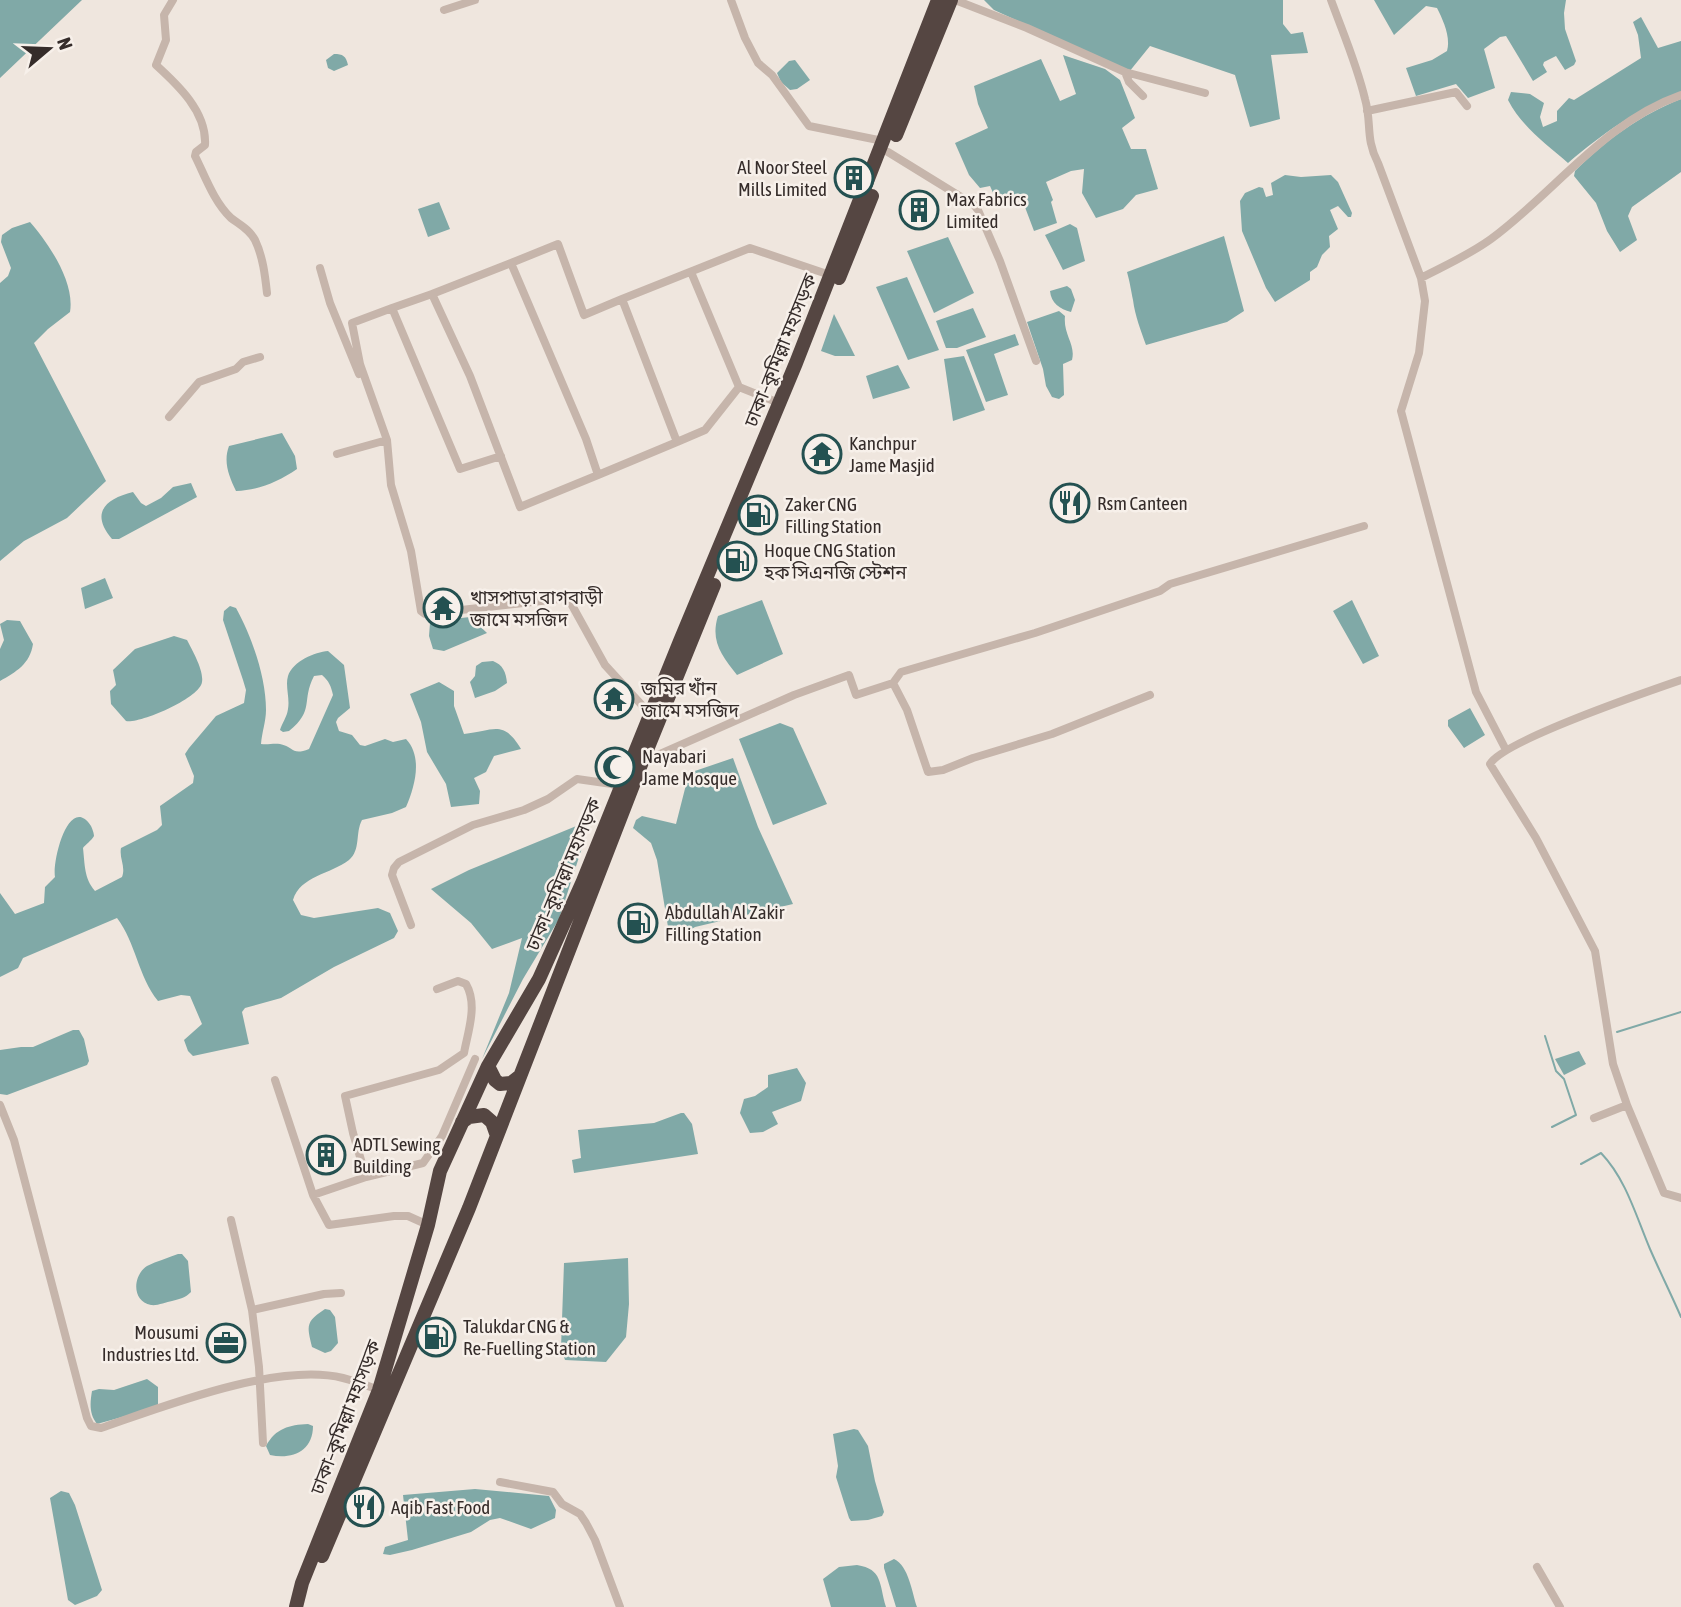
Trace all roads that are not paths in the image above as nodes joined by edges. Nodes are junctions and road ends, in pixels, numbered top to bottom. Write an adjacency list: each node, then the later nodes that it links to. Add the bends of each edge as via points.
1 (173, 0): 20 (street, via 164,15 166,40 156,65 195,108 205,145 195,156 221,204 254,238)
2 (475, 0): 7 (street)
3 (731, 0): 14 (street, via 758,63 809,126)
4 (938, 0): 14 (highway, ঢাকা–কুমিল্লা মহাসড়ক)
5 (953, 0): 8 (street); 14 (highway, ঢাকা–কুমিল্লা মহাসড়ক)
6 (1331, 0): 13 (street)
7 (444, 10)
8 (1125, 72): 9 (street); 11 (street)
9 (1205, 93)
10 (1681, 95): 19 (street, via 1619,127 1491,239)
11 (1143, 96)
12 (1467, 106): 13 (street, via 1456,92)
13 (1367, 111): 19 (street, via 1370,148)
14 (886, 146): 18 (highway, ঢাকা–কুমিল্লা মহাসড়ক); 25 (street, via 978,210); 26 (highway, ঢাকা–কুমিল্লা মহাসড়ক, via 853,245)
15 (511, 263): 21 (street); 22 (street, via 558,244 584,315); 35 (street)
16 (320, 268): 27 (street, via 344,341)
17 (691, 272): 18 (street, via 750,248); 22 (street); 28 (street)
18 (830, 275): 26 (highway, ঢাকা–কুমিল্লা মহাসড়ক)
19 (1420, 278): 41 (street, via 1425,301 1419,353 1401,411 1476,692)
20 (267, 293)
21 (432, 294): 23 (street); 34 (street)
22 (622, 299): 32 (street)
23 (392, 308): 27 (street, via 352,323); 34 (street, via 460,469)
24 (260, 357): 30 (street, via 199,382)
25 (1036, 361)
26 (799, 365): 29 (highway, ঢাকা–কুমিল্লা মহাসড়ক); 42 (highway, ঢাকা–কুমিল্লা মহাসড়ক)
27 (368, 384): 31 (street)
28 (739, 387): 29 (street); 32 (street, via 705,430)
29 (779, 403): 40 (highway, ঢাকা–কুমিল্লা মহাসড়ক)
30 (169, 417)
31 (387, 440): 33 (street); 40 (street, via 391,485 411,551 422,614 568,598 605,665)
32 (677, 442): 35 (street)
33 (337, 454)
34 (501, 456): 35 (street, via 520,507)
35 (598, 475)
36 (1364, 526): 38 (street, via 901,672)
37 (1681, 680): 41 (street)
38 (893, 682): 39 (street, via 928,772 1052,734); 42 (street, via 856,695 849,675)
39 (1150, 695)
40 (651, 715): 43 (highway, ঢাকা–কুমিল্লা মহাসড়ক)
41 (1506, 750): 50 (street, via 1490,764 1536,838 1595,951 1613,1064)
42 (642, 762): 47 (highway, ঢাকা–কুমিল্লা মহাসড়ক)
43 (621, 789): 44 (street, via 577,779 548,799 473,825 400,862 392,875); 46 (highway, ঢাকা–কুমিল্লা মহাসড়ক, via 539,979)
44 (411, 925)
45 (437, 989): 54 (street, via 458,982 469,989 472,1008 464,1054 439,1070 345,1096)
46 (482, 1062): 47 (highway, via 500,1084); 52 (highway, ঢাকা–কুমিল্লা মহাসড়ক); 54 (street, via 423,1163)
47 (520, 1076): 53 (highway, ঢাকা–কুমিল্লা মহাসড়ক)
48 (275, 1080): 55 (street)
49 (0, 1105): 61 (street, via 14,1140 91,1426 101,1428 199,1395)
50 (1627, 1105): 51 (street); 56 (street, via 1664,1192)
51 (1594, 1118)
52 (462, 1122): 53 (highway, via 484,1115); 58 (highway, ঢাকা–কুমিল্লা মহাসড়ক, via 440,1171)
53 (497, 1136): 67 (highway, ঢাকা–কুমিল্লা মহাসড়ক, via 311,1584)
54 (366, 1177): 55 (street)
55 (313, 1195): 58 (street, via 329,1225 394,1216 408,1216)
56 (1681, 1198)
57 (230, 1220): 60 (street)
58 (428, 1225): 62 (highway, ঢাকা–কুমিল্লা মহাসড়ক)
59 (341, 1293): 60 (street)
60 (252, 1310): 61 (street)
61 (258, 1381): 62 (street, via 341,1377); 63 (street)
62 (379, 1390): 66 (highway, ঢাকা–কুমিল্লা মহাসড়ক)
63 (263, 1443)
64 (500, 1482): 68 (street, via 553,1492 562,1504 580,1514 595,1540)
65 (1537, 1567): 69 (street)
66 (296, 1607)
67 (306, 1607)
68 (620, 1607)
69 (1560, 1607)

